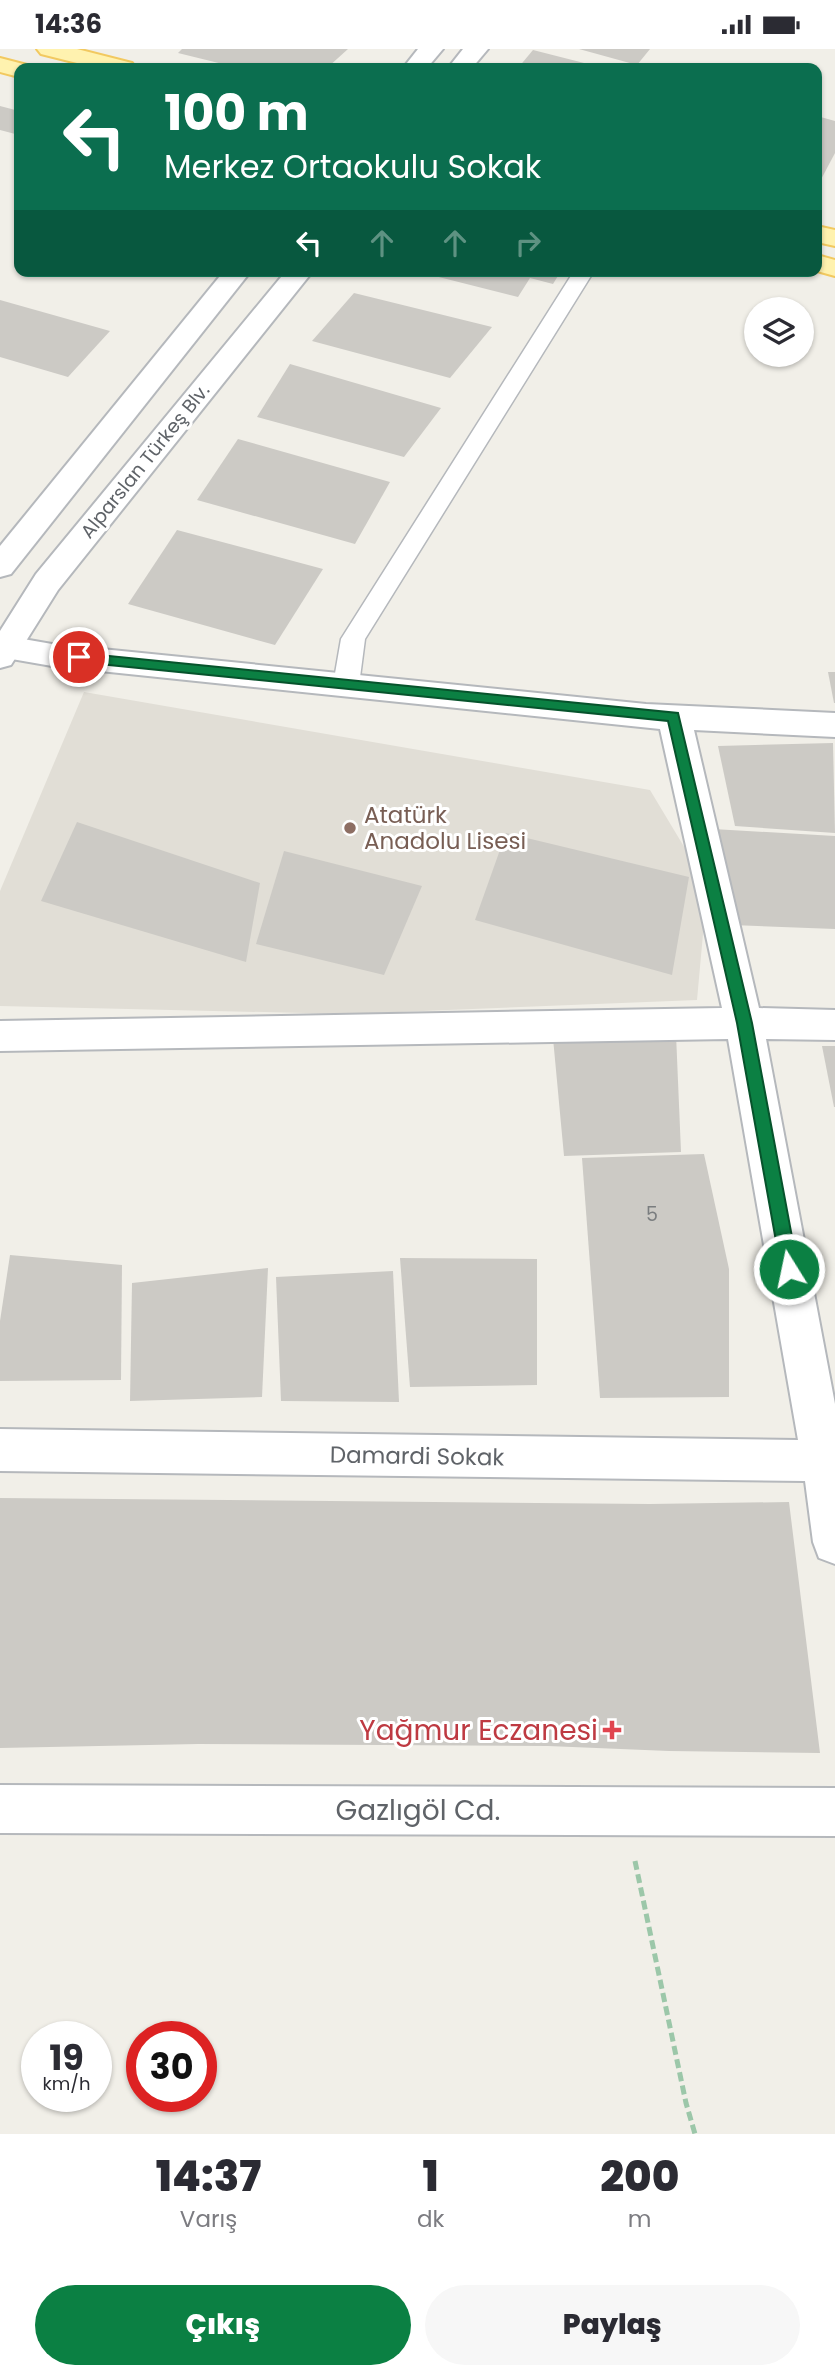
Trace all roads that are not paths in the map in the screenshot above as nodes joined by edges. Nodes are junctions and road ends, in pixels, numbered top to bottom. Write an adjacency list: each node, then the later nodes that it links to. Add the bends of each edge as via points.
1 (49, 49): 4 (main road)
2 (431, 49): 5 (street)
3 (476, 49): 6 (street)
4 (104, 63)
5 (419, 63)
6 (464, 63)
7 (233, 277): 10 (street)
8 (295, 277): 11 (street, Alparslan Türkeş Blv., via 47,582)
9 (580, 277): 12 (lane, via 353,639)
10 (0, 567)
11 (3, 652): 12 (street)
12 (346, 685): 13 (street)
13 (674, 717): 14 (street); 15 (street)
14 (835, 725)
15 (744, 1023): 16 (street); 17 (street); 19 (street)
16 (835, 1025)
17 (0, 1036)
18 (0, 1450): 19 (street, Damardi Sokak)
19 (829, 1461): 20 (street)
20 (835, 1542)
21 (0, 1809): 22 (street, Gazlıgöl Cd.)
22 (835, 1812)

